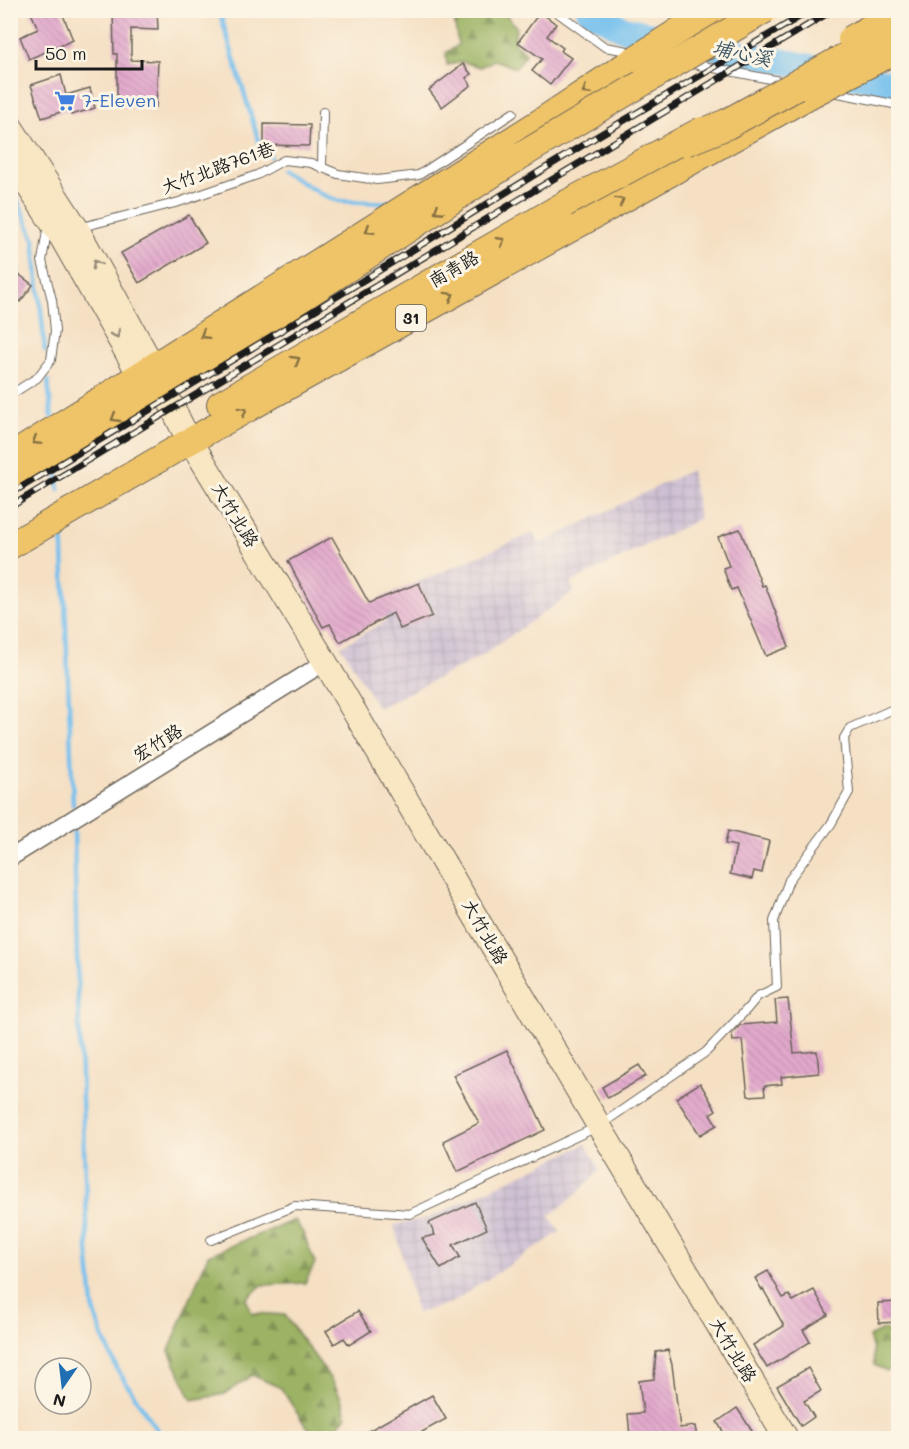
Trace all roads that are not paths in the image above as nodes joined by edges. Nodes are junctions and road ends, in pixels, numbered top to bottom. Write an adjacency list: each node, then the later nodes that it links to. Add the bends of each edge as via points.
1 (554, 10): 8 (lane, via 605,47)
2 (708, 10): 6 (main road)
3 (735, 10): 6 (highway)
4 (765, 10): 6 (main road, bridge)
5 (898, 10): 14 (main road, 南青路 / 31, bridge)
6 (694, 37): 8 (main road, bridge); 18 (main road, one-way to 18, bridge, via 522,155)
7 (895, 44): 14 (highway, bridge); 20 (main road, 31, one-way to 7, bridge, via 814,93)
8 (643, 57): 18 (main road, one-way to 18)
9 (664, 58): 10 (lane)
10 (898, 105)
11 (323, 112): 16 (lane)
12 (513, 113): 16 (lane, 大竹北路761巷, via 419,175 377,180)
13 (10, 126): 17 (street, 大竹北路)
14 (685, 141): 20 (main road, 南青路 / 31, one-way to 14, bridge, via 565,204)
15 (10, 158): 17 (street, 大竹北路)
16 (322, 168): 17 (lane, 大竹北路761巷, via 284,160 257,175 179,202)
17 (63, 229): 18 (street, 大竹北路); 19 (lane, via 42,261 55,331 51,360 37,378)
18 (152, 381): 20 (street, 大竹北路); 21 (main road, one-way to 21); 22 (main road, one-way to 22)
19 (10, 395)
20 (186, 434): 23 (main road, 南青路 / 31); 24 (main road, 31); 25 (street, 大竹北路)
21 (10, 457)
22 (10, 481)
23 (10, 528)
24 (10, 546)
25 (325, 662): 27 (street, 宏竹路); 28 (street, 大竹北路)
26 (898, 707): 28 (lane, via 850,728 844,738 849,792 831,824 789,880 774,921 777,987 758,996 706,1052)
27 (10, 858)
28 (599, 1126): 29 (lane, via 410,1214 295,1206); 30 (street, 大竹北路)
29 (211, 1240)
30 (786, 1438)

